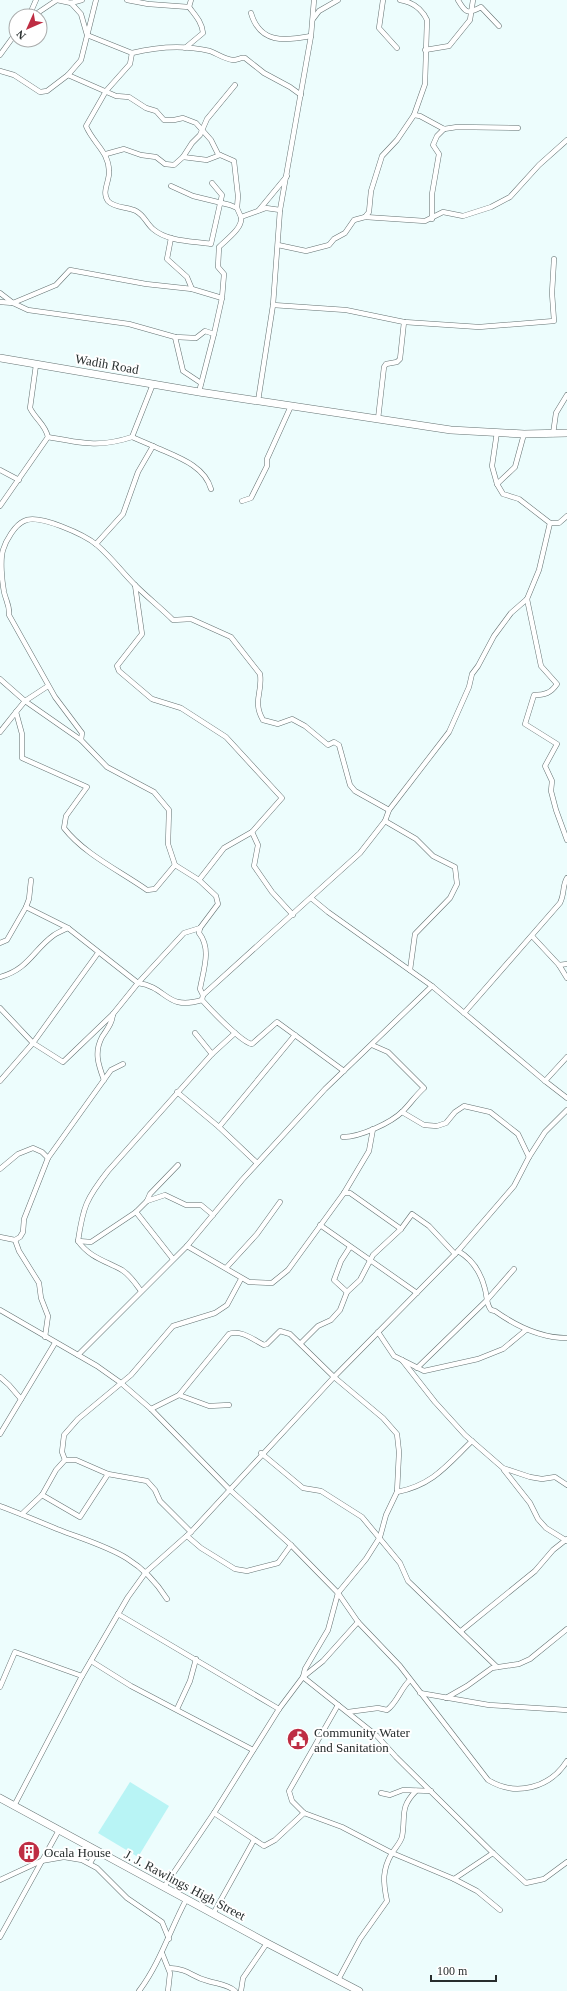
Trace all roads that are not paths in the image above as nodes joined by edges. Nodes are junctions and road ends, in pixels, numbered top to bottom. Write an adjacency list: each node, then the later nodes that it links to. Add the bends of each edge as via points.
1 (57, 0): 13 (street); 16 (street)
2 (82, 0): 13 (street)
3 (96, 0): 21 (street)
4 (127, 0): 14 (street)
5 (191, 0): 14 (street)
6 (314, 0): 19 (street)
7 (338, 0): 19 (street, via 319,11)
8 (383, 0): 25 (street, via 380,28)
9 (400, 0): 12 (street)
10 (458, 0): 17 (street, via 464,10)
11 (473, 0): 15 (street); 17 (street)
12 (410, 1): 26 (street, via 424,14 426,20)
13 (71, 3): 21 (street, via 81,14)
14 (189, 7): 24 (street, via 197,17 203,32)
15 (481, 7): 17 (street); 20 (street)
16 (45, 8)
17 (472, 12): 26 (street, via 468,24 449,46)
18 (251, 13): 22 (street, via 257,27 271,38)
19 (312, 20): 22 (street)
20 (499, 26)
21 (88, 35): 27 (street); 30 (street, via 81,60)
22 (311, 36): 33 (street)
23 (8, 44): 28 (street)
24 (185, 48): 27 (street, via 148,49); 33 (street, via 211,52 226,58 245,58)
25 (397, 48)
26 (425, 50): 34 (street, via 425,84)
27 (132, 53): 32 (street, via 130,64)
28 (0, 55)
29 (0, 71): 30 (street, via 14,74 40,92 47,91)
30 (68, 75): 32 (street)
31 (235, 85): 36 (street)
32 (106, 90): 36 (street, via 116,96 133,99 156,111 164,120 187,118); 39 (street, via 86,126)
33 (301, 95): 42 (street)
34 (414, 115): 37 (street); 50 (street, via 382,156 371,191 369,212)
35 (518, 128): 37 (street)
36 (203, 129): 40 (street); 41 (street)
37 (444, 129): 51 (street, via 436,136 433,144 440,154 432,194)
38 (567, 140): 51 (street, via 539,165 510,197 492,207 463,216 443,212)
39 (106, 154): 41 (street, via 124,149 156,157 169,165 174,165); 52 (street, via 110,172 105,193 107,200 111,204 136,211 153,229)
40 (220, 155): 41 (street, via 207,160); 46 (street, via 234,161)
41 (183, 157)
42 (287, 175): 47 (street); 48 (street)
43 (212, 183): 45 (street, via 222,195)
44 (171, 186): 45 (street, via 193,196)
45 (221, 203): 46 (street); 53 (street)
46 (237, 208): 49 (street)
47 (259, 210): 48 (street); 49 (street)
48 (280, 210): 54 (street)
49 (242, 217): 55 (street, via 240,226)
50 (365, 217): 51 (street, via 417,222); 54 (street, via 354,220 345,233 329,245 306,251)
51 (432, 219)
52 (171, 238): 53 (street); 57 (street, via 167,259 187,277)
53 (211, 244): 55 (street)
54 (278, 245): 62 (street)
55 (220, 247): 59 (street, via 218,267 224,274)
56 (554, 259): 63 (street, via 554,321 480,327)
57 (192, 288): 59 (street); 61 (street, via 146,284 70,270 56,285)
58 (0, 293): 61 (street)
59 (222, 298): 64 (street)
60 (0, 302): 61 (street)
61 (13, 303): 65 (street, via 28,310 129,324)
62 (274, 305): 63 (street, via 346,310); 72 (street)
63 (404, 322): 74 (street, via 400,359 384,367)
64 (214, 334): 65 (street, via 206,331 196,338); 68 (street)
65 (175, 337): 68 (street, via 183,371)
66 (0, 358): 67 (street, Wadih Road)
67 (36, 365): 69 (street, Wadih Road); 79 (street, via 30,408 46,427)
68 (201, 383): 70 (street)
69 (153, 384): 70 (street, Wadih Road); 80 (street)
70 (199, 392): 72 (street, Wadih Road)
71 (567, 395): 78 (street, via 556,412)
72 (258, 400): 73 (street, Wadih Road)
73 (291, 406): 74 (street, Wadih Road); 86 (street, via 251,498)
74 (378, 419): 75 (street, Wadih Road, via 451,430)
75 (497, 432): 77 (street, Wadih Road); 84 (street, via 492,466)
76 (567, 433): 78 (street, Wadih Road)
77 (524, 434): 78 (street, Wadih Road); 84 (street, via 515,467)
78 (553, 434)
79 (48, 437): 80 (street, via 91,445 119,442); 83 (street)
80 (132, 437): 81 (street)
81 (153, 446): 85 (street, via 195,466 208,478); 90 (street, via 138,472 123,514)
82 (0, 470): 83 (street)
83 (19, 480): 87 (street)
84 (497, 484): 89 (street, via 503,494 519,499)
85 (211, 489)
86 (242, 501)
87 (0, 506)
88 (567, 516): 89 (street, via 559,523)
89 (550, 524): 92 (street, via 539,570)
90 (96, 544): 91 (street); 94 (street, via 67,529 35,518 24,521 8,539 2,551 0,561 4,593 10,608 9,616)
91 (135, 585): 99 (street, via 173,620 191,620 235,640 260,674 257,710 263,720 278,724 292,719 328,745 334,742 339,745 350,785 355,791); 101 (street, via 142,634 117,666 119,671 152,699 181,708 226,738 282,798)
92 (527, 599): 99 (street, via 511,612 494,636 472,674 469,687 449,732); 102 (street, via 541,666 557,684 548,693 534,694 525,724 557,744 545,766 552,781 551,791)
93 (0, 679): 95 (street)
94 (48, 686): 95 (street); 98 (street, via 82,733)
95 (25, 701): 96 (street); 98 (street)
96 (16, 712): 97 (street); 103 (street, via 22,734 22,758 87,787 66,816 64,828 70,836 147,890 155,889)
97 (0, 732)
98 (81, 740): 103 (street, via 108,767 154,792 169,810 168,844)
99 (389, 810): 100 (street)
100 (385, 821): 107 (street, via 360,853); 117 (street, via 416,839 432,856 455,867 457,884 450,898 414,934)
101 (252, 832): 106 (street, via 224,848); 109 (street, via 258,845 254,866 272,892)
102 (567, 840)
103 (175, 865): 106 (street)
104 (567, 878): 112 (street, via 560,903)
105 (31, 880): 108 (street)
106 (199, 880): 111 (street, via 216,896 218,904)
107 (312, 898): 109 (street); 117 (street)
108 (26, 907): 110 (street); 113 (street, via 7,940)
109 (293, 915): 122 (street)
110 (68, 928): 114 (street); 118 (street, via 54,934 28,962 13,973)
111 (200, 928): 120 (street, via 184,933); 122 (street, via 199,933 205,940 207,952 200,989)
112 (532, 936): 116 (street); 125 (street)
113 (0, 943)
114 (98, 953): 120 (street); 130 (street)
115 (567, 964): 116 (street)
116 (560, 965): 119 (street)
117 (410, 970): 121 (street)
118 (0, 977)
119 (567, 978)
120 (138, 983): 123 (street, via 148,984 179,1004); 126 (street)
121 (432, 986): 125 (street); 131 (street)
122 (203, 995): 123 (street)
123 (202, 1000): 128 (street)
124 (0, 1008): 130 (street)
125 (464, 1013): 138 (street)
126 (113, 1014): 130 (street, via 63,1062); 136 (street, via 112,1022 97,1049 99,1067)
127 (195, 1032): 132 (street)
128 (235, 1032): 129 (street, via 252,1044 277,1022); 132 (street)
129 (295, 1035): 135 (street); 143 (street)
130 (33, 1043): 137 (street)
131 (372, 1045): 135 (street); 142 (street, via 388,1052 424,1088)
132 (212, 1054): 139 (street)
133 (567, 1057): 138 (street)
134 (122, 1064): 136 (street, via 111,1070)
135 (344, 1072): 148 (street)
136 (104, 1080): 147 (street)
137 (0, 1081)
138 (545, 1081): 140 (street)
139 (177, 1092): 143 (street); 160 (street, via 92,1191 83,1211)
140 (567, 1098)
141 (567, 1110): 146 (street, via 545,1132)
142 (402, 1112): 144 (street); 146 (street, via 424,1125 437,1126 446,1123 464,1106 490,1112 518,1134)
143 (219, 1127): 148 (street)
144 (373, 1129): 145 (street, via 351,1137); 151 (street, via 369,1151)
145 (343, 1137)
146 (529, 1157): 163 (street, via 514,1186)
147 (48, 1158): 150 (street, via 33,1148 18,1154); 159 (street, via 24,1219 23,1232)
148 (257, 1163): 155 (street)
149 (178, 1166): 152 (street, via 150,1194)
150 (0, 1169)
151 (344, 1193): 156 (street); 157 (street, via 350,1193)
152 (147, 1201): 154 (street); 155 (street, via 165,1195 186,1206 201,1205)
153 (280, 1202): 166 (street, via 257,1234)
154 (136, 1212): 160 (street, via 91,1242); 164 (street)
155 (213, 1215): 161 (street)
156 (320, 1225): 162 (street); 168 (street, via 288,1270 272,1283)
157 (401, 1229): 163 (street, via 412,1214 429,1226); 165 (street)
158 (0, 1237): 159 (street)
159 (15, 1240): 176 (street, via 39,1283 41,1298 48,1316)
160 (78, 1242): 169 (street, via 93,1257 123,1271)
161 (187, 1246): 164 (street); 166 (street)
162 (350, 1246): 165 (street); 170 (street, via 334,1280)
163 (456, 1252): 171 (street); 172 (street, via 466,1256 476,1267)
164 (173, 1259): 169 (street)
165 (370, 1260): 170 (street, via 360,1280); 171 (street)
166 (226, 1268): 168 (street)
167 (514, 1269): 172 (street)
168 (241, 1279): 185 (street, via 227,1305 215,1313 173,1326 148,1357)
169 (141, 1291): 180 (street)
170 (347, 1292): 179 (street, via 340,1310 331,1320 318,1326)
171 (417, 1293): 175 (street)
172 (487, 1300): 174 (street, via 490,1310); 182 (street)
173 (0, 1310): 176 (street)
174 (526, 1330): 177 (street); 182 (street, via 503,1349 478,1359 424,1371)
175 (378, 1332): 181 (street, via 394,1356); 184 (street)
176 (45, 1336): 178 (street)
177 (567, 1338)
178 (55, 1343): 180 (street); 187 (street)
179 (300, 1343): 184 (street); 186 (street, via 284,1331 280,1331 264,1345 233,1332)
180 (78, 1355): 185 (street)
181 (402, 1360): 182 (street); 191 (street, via 435,1402)
182 (417, 1368)
183 (0, 1377): 187 (street)
184 (334, 1377): 192 (street); 198 (street, via 383,1418 397,1434)
185 (121, 1383): 189 (street); 193 (street, via 64,1434 62,1452)
186 (179, 1395): 188 (street, via 209,1406); 189 (street)
187 (20, 1399): 190 (street)
188 (230, 1405)
189 (151, 1409): 197 (street)
190 (0, 1434)
191 (472, 1441): 194 (street); 198 (street, via 439,1474 413,1489)
192 (262, 1454): 197 (street); 203 (street, via 303,1488 321,1491 344,1505 362,1518)
193 (65, 1460): 195 (street, via 76,1460); 199 (street)
194 (503, 1468): 196 (street, via 530,1477 555,1478); 204 (street, via 530,1503 538,1519 546,1528)
195 (108, 1474): 199 (street, via 80,1517); 202 (street, via 147,1481 160,1501)
196 (567, 1485)
197 (229, 1489): 202 (street); 205 (street)
198 (397, 1492): 203 (street, via 386,1515)
199 (42, 1494): 201 (street)
200 (0, 1506): 201 (street)
201 (22, 1514): 206 (street, via 96,1542)
202 (189, 1534): 205 (street, via 201,1548 235,1569 247,1571 278,1563); 206 (street)
203 (380, 1537): 207 (street); 212 (street, via 400,1563 408,1581)
204 (566, 1540): 212 (street, via 553,1550 535,1571)
205 (291, 1545): 207 (street)
206 (146, 1572): 208 (street); 209 (street)
207 (338, 1593): 210 (street); 217 (street, via 328,1630)
208 (167, 1599)
209 (118, 1614): 213 (street); 214 (street)
210 (358, 1622): 217 (street, via 323,1661); 218 (street)
211 (567, 1629): 215 (street, via 530,1659 519,1664)
212 (461, 1631): 215 (street)
213 (196, 1659): 223 (street, via 188,1686); 224 (street)
214 (91, 1661): 216 (street); 223 (street, via 131,1686)
215 (497, 1666): 221 (street)
216 (82, 1676): 219 (street, via 15,1652); 237 (street)
217 (303, 1677): 222 (street); 224 (street)
218 (410, 1680): 220 (street); 226 (street, via 387,1710 378,1708)
219 (0, 1687)
220 (420, 1693): 221 (street); 230 (street, via 488,1780 497,1786 528,1788 540,1785)
221 (446, 1698): 225 (street, via 489,1705)
222 (338, 1704): 226 (street); 239 (street, via 289,1790 292,1801)
223 (177, 1709): 227 (street)
224 (279, 1709): 227 (street)
225 (567, 1710)
226 (348, 1712): 233 (street, via 377,1736)
227 (253, 1750): 238 (street)
228 (567, 1761): 230 (street)
229 (567, 1771): 230 (street)
230 (558, 1773)
231 (404, 1790): 232 (street); 234 (street, via 390,1794); 236 (street)
232 (416, 1791): 233 (street); 236 (street)
233 (431, 1791): 244 (street)
234 (381, 1793)
235 (0, 1798): 237 (street, J. J. Rawlings High Street)
236 (408, 1800): 243 (street, via 404,1809 402,1836)
237 (14, 1806): 240 (street, J. J. Rawlings High Street)
238 (214, 1813): 241 (street); 250 (street)
239 (304, 1813): 241 (street, via 275,1840 264,1846); 243 (street, via 342,1827)
240 (59, 1830): 242 (street, J. J. Rawlings High Street); 245 (street)
241 (254, 1840): 253 (street)
242 (97, 1851): 246 (street); 250 (street, J. J. Rawlings High Street)
243 (392, 1853): 248 (street); 259 (street, via 383,1882 387,1901 360,1939)
244 (492, 1853): 247 (street, via 526,1883 544,1878); 248 (street)
245 (41, 1861): 246 (street, via 64,1857); 249 (street); 254 (street)
246 (90, 1863): 255 (street, via 127,1898 162,1922)
247 (566, 1864)
248 (454, 1879): 252 (street, via 477,1891)
249 (0, 1880)
250 (164, 1887): 251 (street, J. J. Rawlings High Street)
251 (186, 1900): 253 (street, J. J. Rawlings High Street); 255 (street, via 175,1920)
252 (500, 1910)
253 (213, 1914): 256 (street, J. J. Rawlings High Street)
254 (0, 1937)
255 (169, 1939): 257 (street)
256 (267, 1943): 259 (street, J. J. Rawlings High Street); 263 (street, via 243,1978)
257 (162, 1953): 258 (street); 260 (street)
258 (169, 1968): 261 (street); 262 (street, via 181,1968 198,1978 229,1986)
259 (338, 1980): 264 (street, J. J. Rawlings High Street)
260 (139, 1991)
261 (168, 1991)
262 (235, 1991)
263 (240, 1991)
264 (359, 1991)

